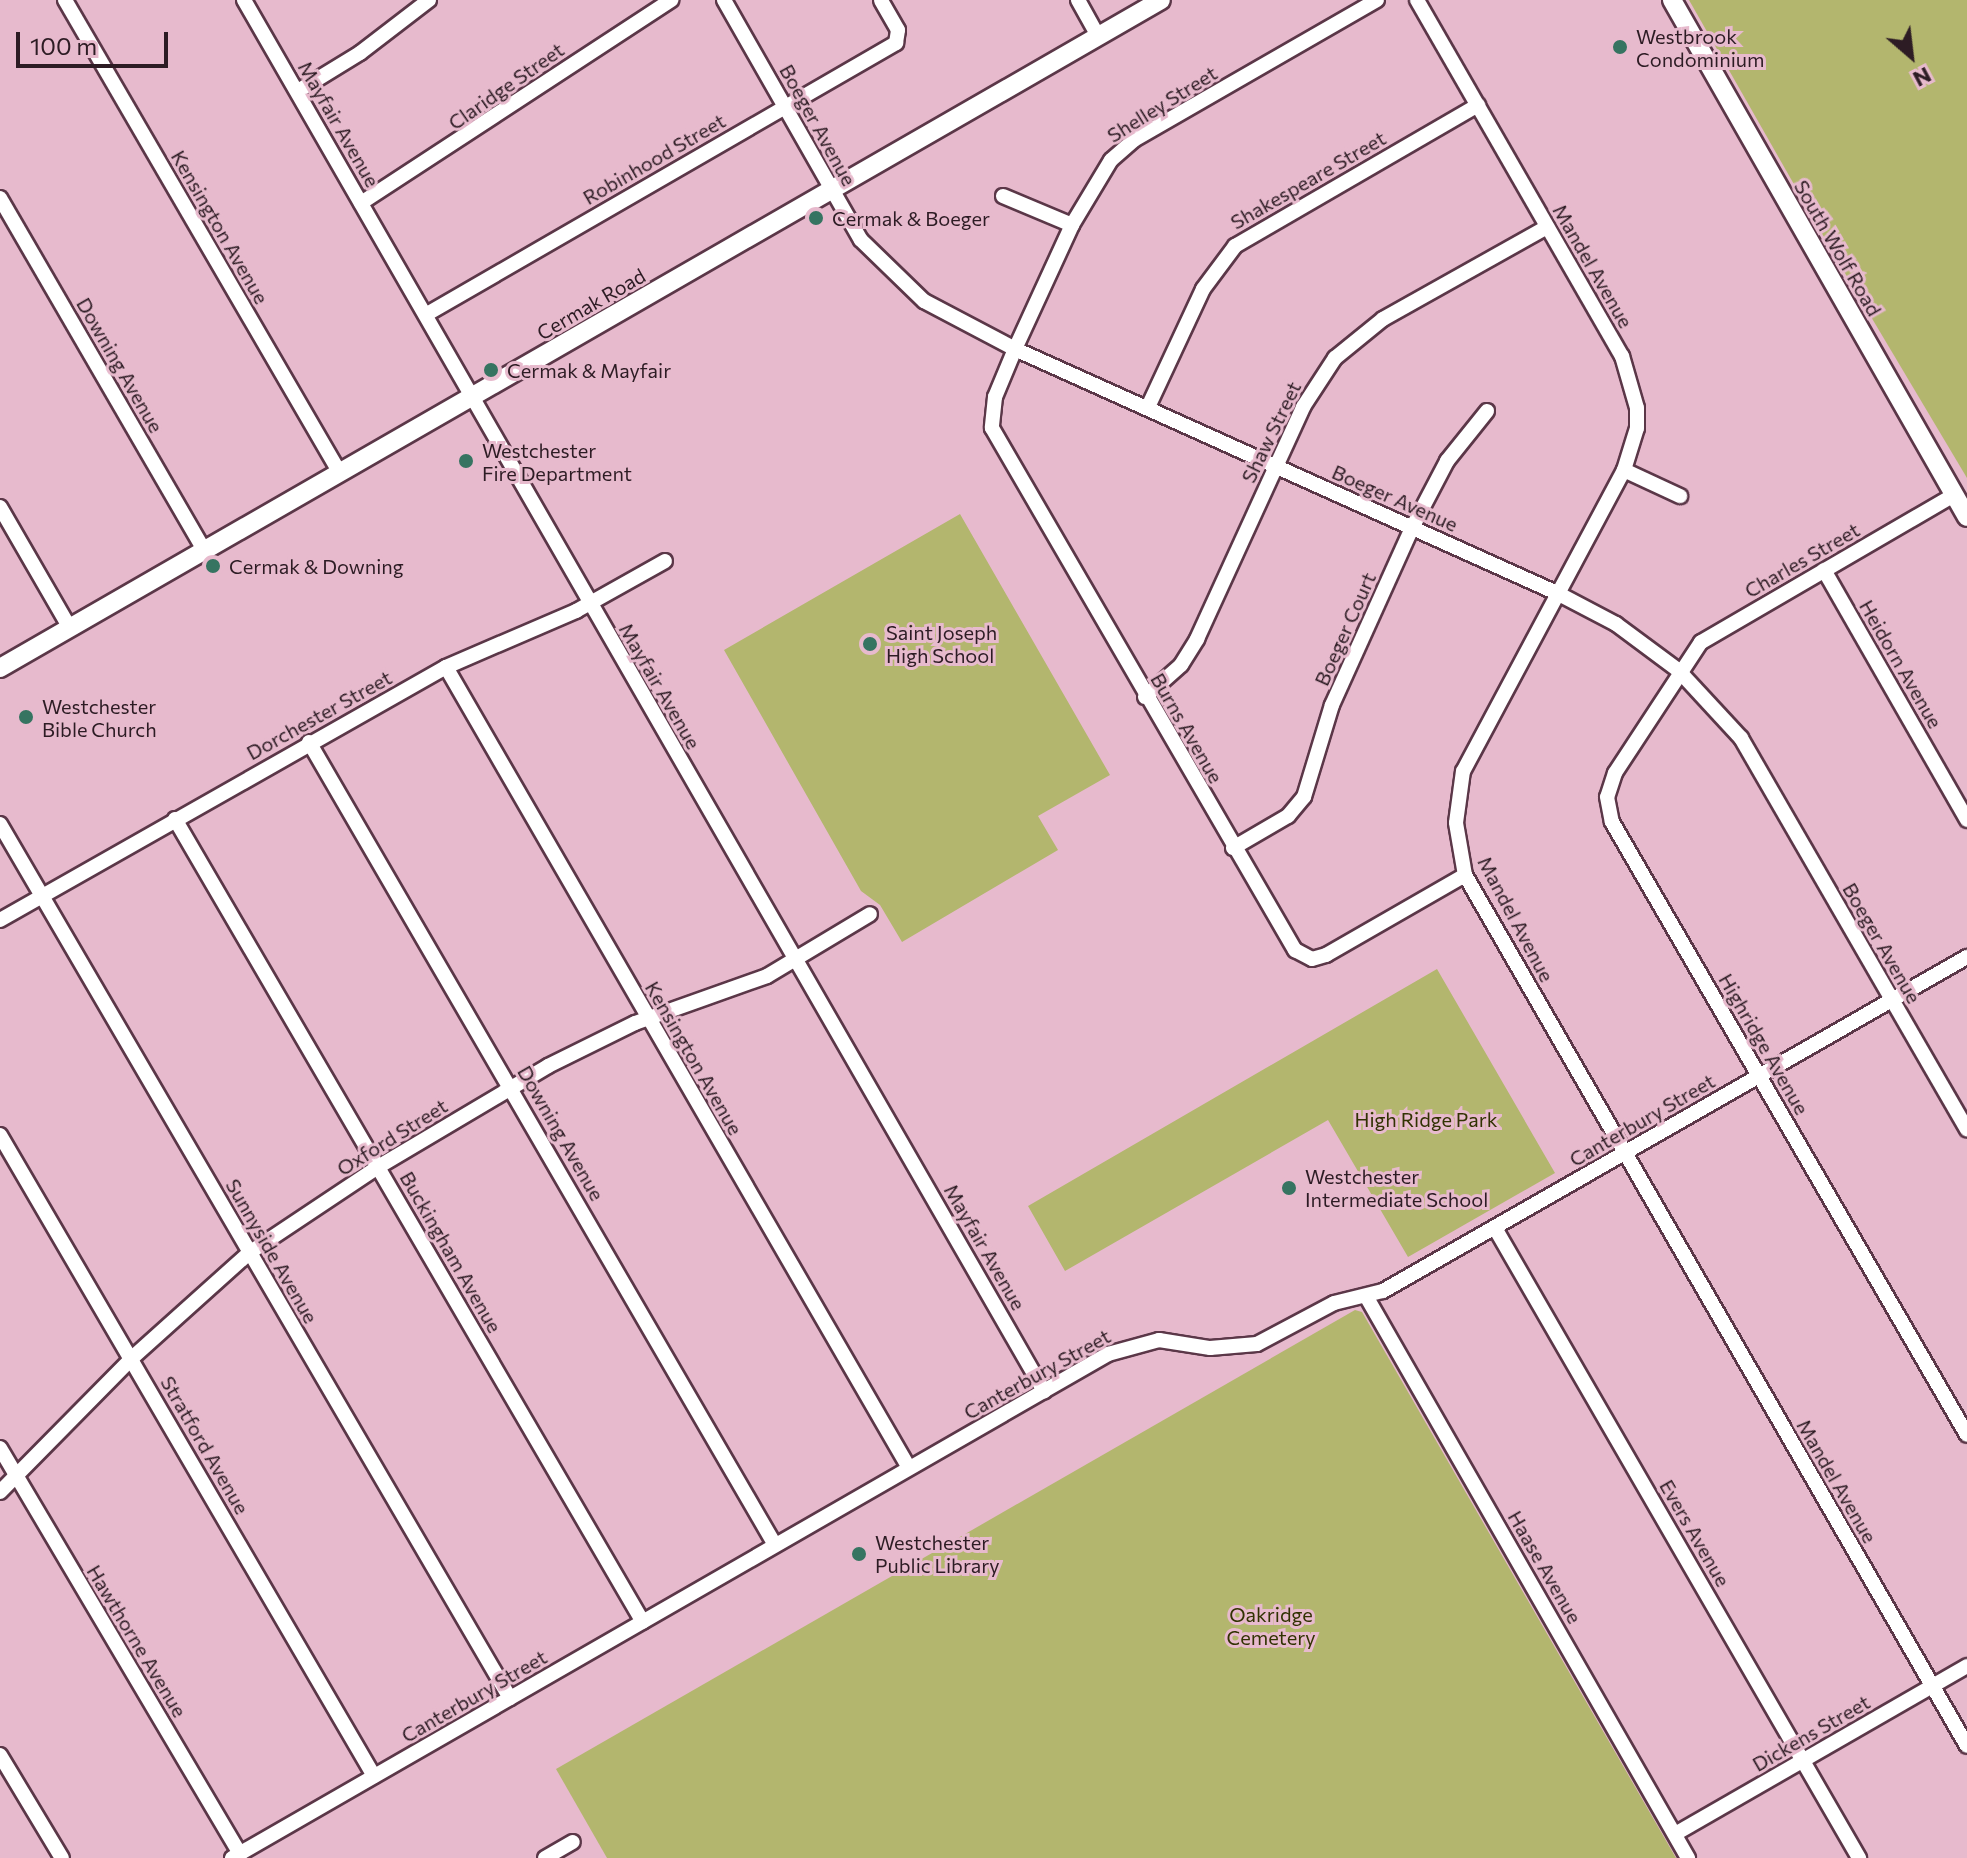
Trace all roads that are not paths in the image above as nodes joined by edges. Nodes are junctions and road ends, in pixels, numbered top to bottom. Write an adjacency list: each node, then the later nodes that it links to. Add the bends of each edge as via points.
1 (65, 0): 29 (street, Kensington Avenue)
2 (244, 0): 13 (street, Mayfair Avenue)
3 (429, 0): 13 (street, via 360,53)
4 (671, 0): 19 (street, Claridge Street)
5 (724, 0): 15 (street, Boeger Avenue)
6 (881, 0): 15 (street, Robinhood Street, via 899,37)
7 (1078, 0): 12 (street)
8 (1161, 0): 12 (main road, Cermak Road)
9 (1377, 0): 20 (street, Shelley Street, via 1134,140 1111,160)
10 (1417, 0): 14 (street, Mandel Avenue)
11 (1672, 0): 30 (main road, South Wolf Road)
12 (1098, 36): 16 (main road, Cermak Road)
13 (298, 91): 19 (street, Mayfair Avenue)
14 (1478, 105): 21 (street, Mandel Avenue); 25 (street, Shakespeare Street, via 1235,246 1209,277)
15 (786, 107): 16 (street, Boeger Avenue); 22 (street, Robinhood Street)
16 (830, 191): 23 (street, Boeger Avenue, via 873,256 905,287 941,313); 24 (main road, Cermak Road)
17 (1003, 196): 20 (street)
18 (0, 198): 35 (street, Downing Avenue)
19 (361, 203): 22 (street, Mayfair Avenue)
20 (1072, 225): 23 (street, Shelley Street)
21 (1547, 227): 27 (street, Shaw Street, via 1350,343 1312,389); 28 (street, Mandel Avenue, via 1629,372 1637,428)
22 (427, 314): 24 (street, Mayfair Avenue)
23 (1015, 349): 25 (street, Boeger Avenue); 44 (street, Burns Avenue, via 995,397 994,437)
24 (474, 398): 29 (main road, Cermak Road); 39 (street, Mayfair Avenue)
25 (1148, 407): 27 (street, Boeger Avenue)
26 (1487, 411): 34 (street, Boeger Court, via 1447,461)
27 (1276, 466): 34 (street, Boeger Avenue); 44 (street, Shaw Street, via 1197,639 1181,665)
28 (1624, 470): 31 (street); 38 (street, Mandel Avenue)
29 (340, 473): 35 (main road, Cermak Road)
30 (1954, 495): 33 (main road, South Wolf Road); 37 (street, Charles Street)
31 (1680, 496)
32 (0, 507): 40 (street)
33 (1967, 517)
34 (1412, 528): 38 (street, Boeger Avenue); 49 (street, Boeger Court, via 1332,705 1304,797 1288,816)
35 (205, 551): 40 (main road, Cermak Road)
36 (665, 561): 39 (street, Dorchester Street)
37 (1824, 570): 43 (street, Charles Street, via 1701,642); 47 (street, Heidorn Avenue)
38 (1557, 593): 43 (street, Boeger Avenue, via 1616,624); 50 (street, Mandel Avenue, via 1463,771 1456,823)
39 (589, 604): 41 (street, Dorchester Street); 54 (street, Mayfair Avenue)
40 (70, 628): 42 (main road, Cermak Road)
41 (446, 667): 45 (street, Dorchester Street); 57 (street, Kensington Avenue)
42 (0, 668)
43 (1678, 670): 56 (street, Boeger Avenue, via 1741,738); 58 (street, Highridge Avenue, via 1615,773 1607,807)
44 (1145, 697): 49 (street, Burns Avenue)
45 (309, 742): 46 (street, Dorchester Street); 59 (street, Downing Avenue)
46 (175, 819): 51 (street, Dorchester Street); 63 (street, Buckingham Avenue)
47 (1967, 820)
48 (0, 824): 51 (street, Sunnyside Avenue)
49 (1233, 848): 50 (street, Burns Avenue, via 1295,950 1312,959)
50 (1465, 875): 62 (street, Mandel Avenue)
51 (41, 896): 53 (street, Dorchester Street); 65 (street, Sunnyside Avenue)
52 (870, 914): 54 (street, Oxford Street)
53 (0, 920)
54 (795, 957): 57 (street, Oxford Street, via 767,976); 68 (street, Mayfair Avenue)
55 (1967, 957): 56 (street, Canterbury Street)
56 (1893, 1001): 58 (street, Canterbury Street); 60 (street, Boeger Avenue)
57 (648, 1018): 59 (street, Oxford Street); 71 (street, Kensington Avenue)
58 (1760, 1075): 62 (street, Canterbury Street); 69 (street, Highridge Avenue)
59 (511, 1087): 63 (street, Oxford Street); 74 (street, Downing Avenue)
60 (1967, 1129)
61 (0, 1135): 67 (street, Stratford Avenue)
62 (1625, 1153): 64 (street, Canterbury Street); 77 (street, Mandel Avenue)
63 (378, 1167): 65 (street, Oxford Street); 75 (street, Buckingham Avenue)
64 (1495, 1228): 66 (street, Canterbury Street); 81 (street, Evers Avenue)
65 (249, 1253): 67 (street, Oxford Street); 78 (street, Sunnyside Avenue)
66 (1366, 1296): 68 (street, Canterbury Street, via 1334,1303 1268,1339 1241,1347 1170,1340 1132,1345); 83 (street, Haase Avenue)
67 (132, 1358): 72 (street, Oxford Street); 82 (street, Stratford Avenue)
68 (1044, 1391): 71 (street, Canterbury Street)
69 (1967, 1435)
70 (0, 1448): 72 (street, Hawthorne Avenue)
71 (909, 1468): 74 (street, Canterbury Street)
72 (16, 1476): 73 (street, Oxford Street); 85 (street, Hawthorne Avenue)
73 (0, 1492)
74 (775, 1545): 75 (street, Canterbury Street)
75 (643, 1622): 78 (street, Canterbury Street)
76 (1967, 1666): 77 (street, Dickens Street)
77 (1933, 1686): 79 (street, Mandel Avenue); 81 (street, Dickens Street)
78 (510, 1698): 82 (street, Canterbury Street)
79 (1967, 1746)
80 (0, 1755): 86 (street)
81 (1803, 1761): 83 (street, Dickens Street); 89 (street, Evers Avenue)
82 (374, 1776): 85 (street, Canterbury Street)
83 (1675, 1834): 88 (street, Haase Avenue)
84 (573, 1842): 87 (street)
85 (236, 1856)
86 (62, 1858)
87 (545, 1858)
88 (1688, 1858)
89 (1859, 1858)

